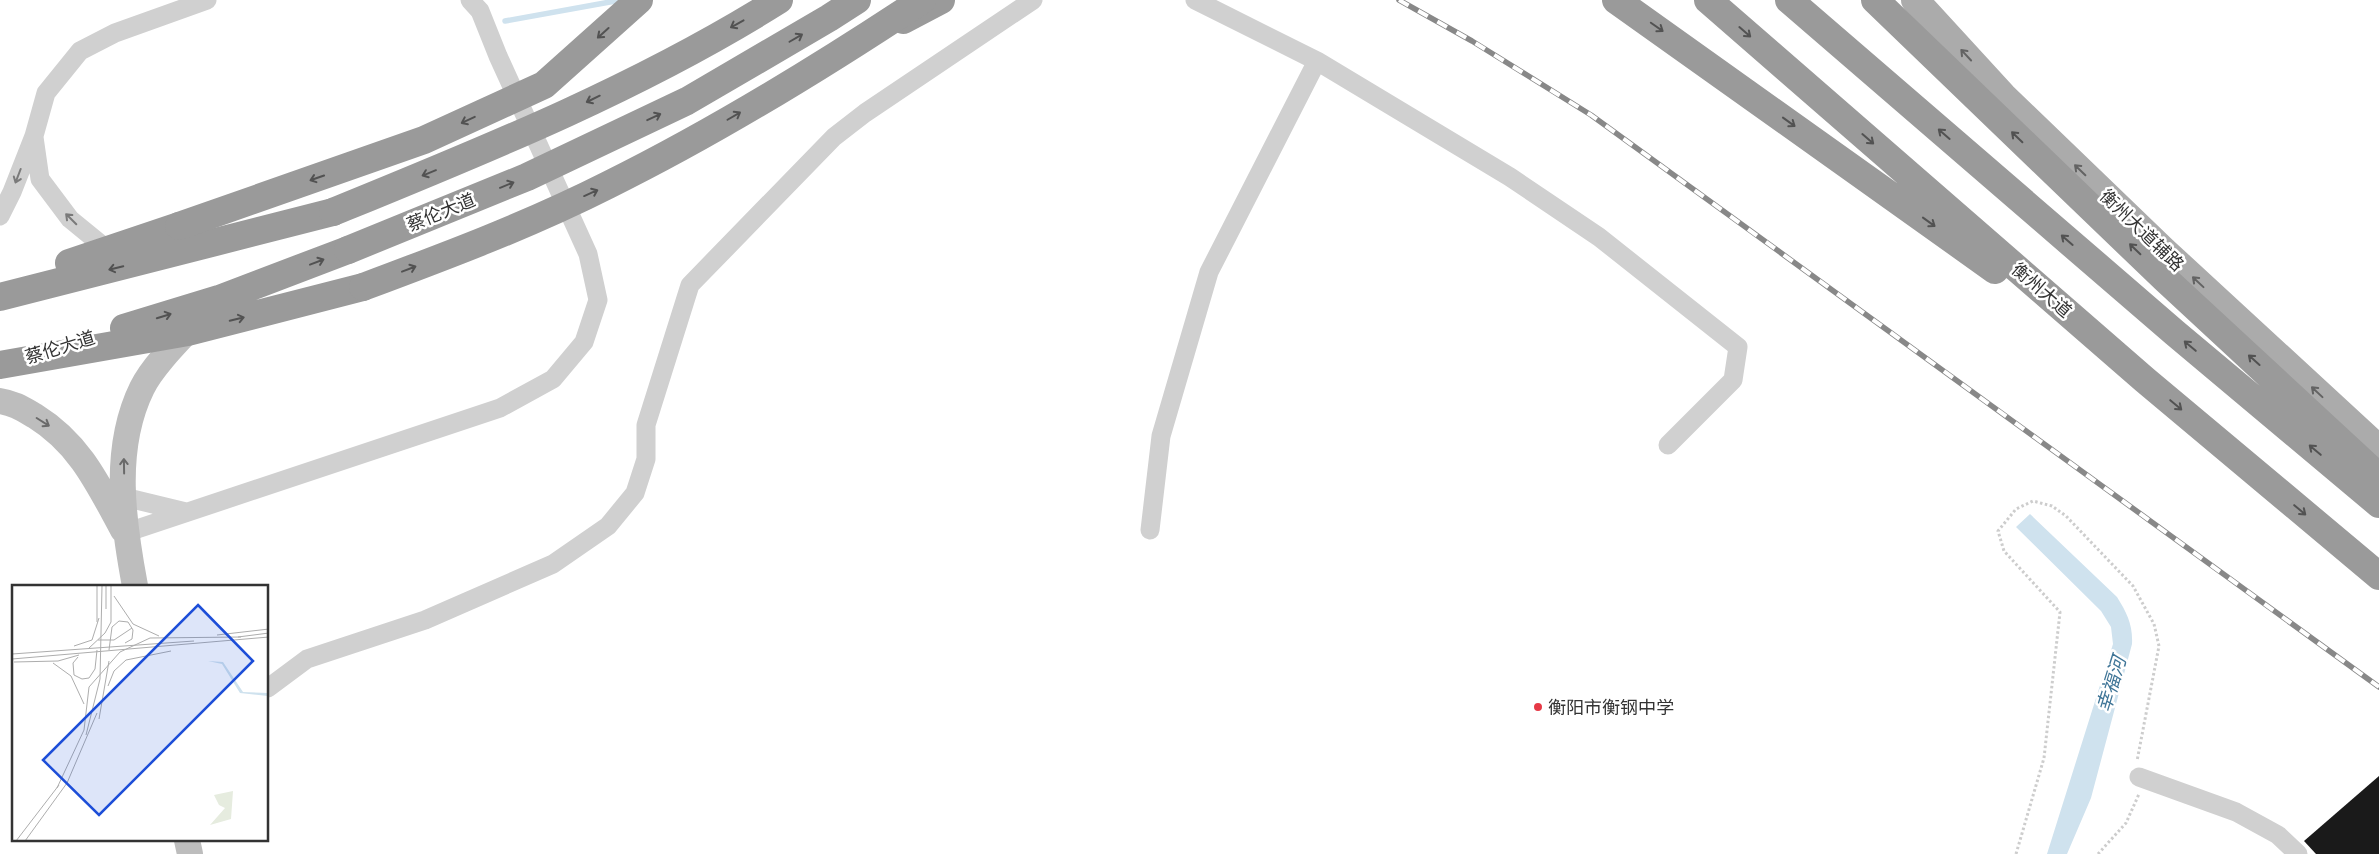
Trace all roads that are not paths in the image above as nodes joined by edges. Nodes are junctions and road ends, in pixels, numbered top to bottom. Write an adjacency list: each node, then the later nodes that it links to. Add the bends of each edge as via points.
1 (208, 0): 19 (street, via 115,33 80,51 46,93)
2 (470, 0): 35 (street, via 480,11 588,254 598,300 584,342 553,378 500,408)
3 (639, 0): 22 (highway, one-way to 22, bridge, via 544,85 424,140)
4 (779, 0): 21 (highway, one-way to 21, bridge, via 669,62 508,141 333,212)
5 (857, 0): 25 (highway, 蔡伦大道, one-way to 5, bridge, via 527,176 687,101)
6 (922, 0): 16 (highway, bridge)
7 (942, 0): 16 (highway, bridge)
8 (1033, 0): 40 (street, via 864,113 834,137 690,284 646,425 646,459 635,493 608,526 553,564 425,620 307,659)
9 (1195, 0): 17 (street)
10 (1616, 0): 28 (highway, one-way to 28)
11 (1708, 0): 28 (highway, 衡州大道, one-way to 28)
12 (1789, 0): 34 (highway, one-way to 12, via 2174,333)
13 (1875, 0): 18 (highway)
14 (1895, 0): 18 (highway)
15 (1915, 0): 31 (main road, 衡州大道辅路, one-way to 15, via 2156,244 2004,96)
16 (846, 50): 26 (highway, one-way to 16, bridge, via 363,287 467,248 608,185)
17 (1317, 61): 30 (street, via 1510,177 1599,237 1738,347 1733,380); 36 (street, via 1209,272 1161,436)
18 (1979, 100): 32 (highway, one-way to 18, via 2165,279)
19 (34, 136): 20 (street, one-way to 20); 22 (street, one-way to 19, via 70,219 40,179)
20 (0, 216)
21 (272, 229): 22 (highway); 24 (highway, one-way to 24)
22 (108, 250): 23 (highway)
23 (0, 287)
24 (0, 297)
25 (220, 299): 26 (street); 27 (highway, 蔡伦大道, one-way to 25)
26 (188, 332): 27 (highway); 33 (street, one-way to 26, via 123,444 142,387)
27 (0, 365)
28 (2145, 380): 38 (highway, 衡州大道, one-way to 38)
29 (0, 401): 37 (street, one-way to 37, via 14,403 56,430 91,471)
30 (1668, 445)
31 (2379, 449)
32 (2379, 477)
33 (124, 497): 35 (street); 37 (street)
34 (2379, 504)
35 (186, 512): 37 (street)
36 (1150, 530)
37 (125, 533): 39 (street)
38 (2379, 576)
39 (135, 585)
40 (269, 687)
41 (2139, 777): 42 (street, via 2236,812 2278,835)
42 (2298, 854)

